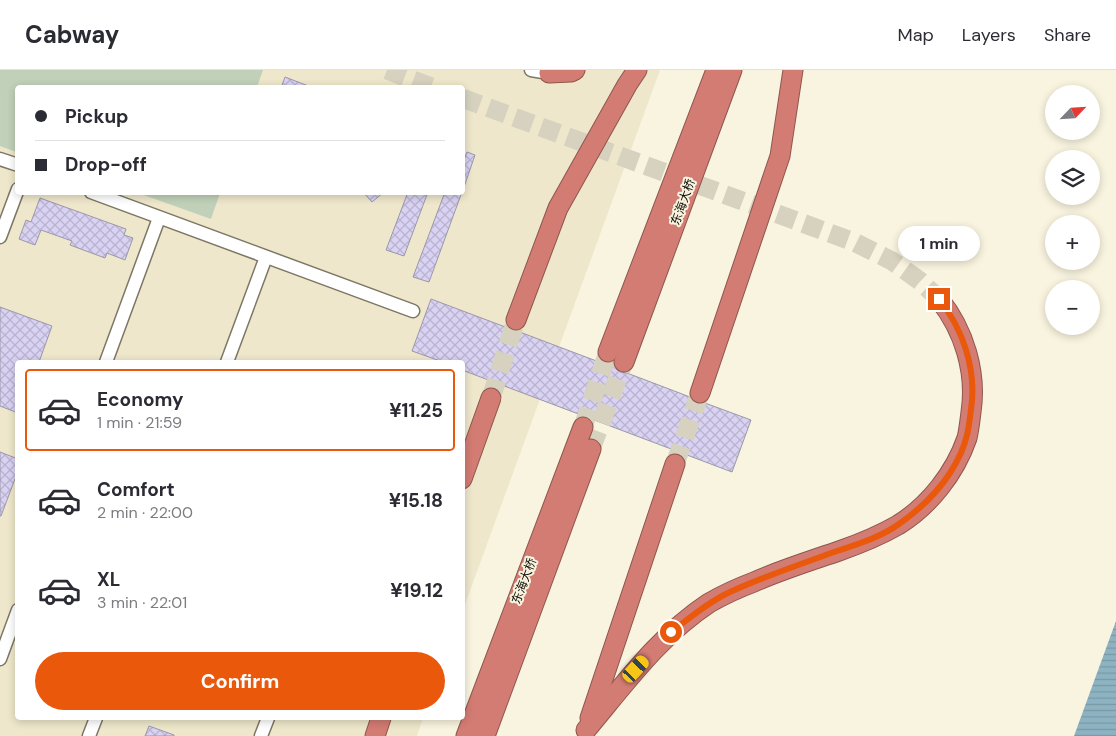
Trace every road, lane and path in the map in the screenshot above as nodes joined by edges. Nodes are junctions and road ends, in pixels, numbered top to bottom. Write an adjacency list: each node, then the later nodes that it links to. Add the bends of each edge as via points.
1 (530, 70): 7 (street)
2 (575, 70): 7 (highway)
3 (637, 70): 17 (highway, via 558,208)
4 (716, 70): 5 (highway, 东海大桥, via 616,357)
5 (732, 70)
6 (793, 70): 20 (highway, via 780,156)
7 (549, 73)
8 (0, 159): 9 (street)
9 (15, 164)
10 (16, 195): 13 (street)
11 (99, 195): 12 (street)
12 (159, 218): 14 (street); 18 (street)
13 (0, 237)
14 (266, 257): 16 (street); 19 (street)
15 (939, 299): 31 (highway, via 958,327 972,378 967,437 942,484 924,505 898,525 867,541 746,585 709,604 671,632 636,669)
16 (413, 312)
17 (516, 320)
18 (107, 360)
19 (228, 360)
20 (700, 393)
21 (491, 398): 25 (highway)
22 (583, 427): 35 (highway, 东海大桥)
23 (591, 449): 36 (highway, 东海大桥)
24 (675, 464): 31 (highway)
25 (465, 471)
26 (15, 618): 27 (street)
27 (0, 659)
28 (95, 720): 32 (street)
29 (267, 720): 33 (street)
30 (380, 720): 34 (highway)
31 (585, 733)
32 (89, 736)
33 (261, 736)
34 (375, 736)
35 (466, 736)
36 (485, 736)

